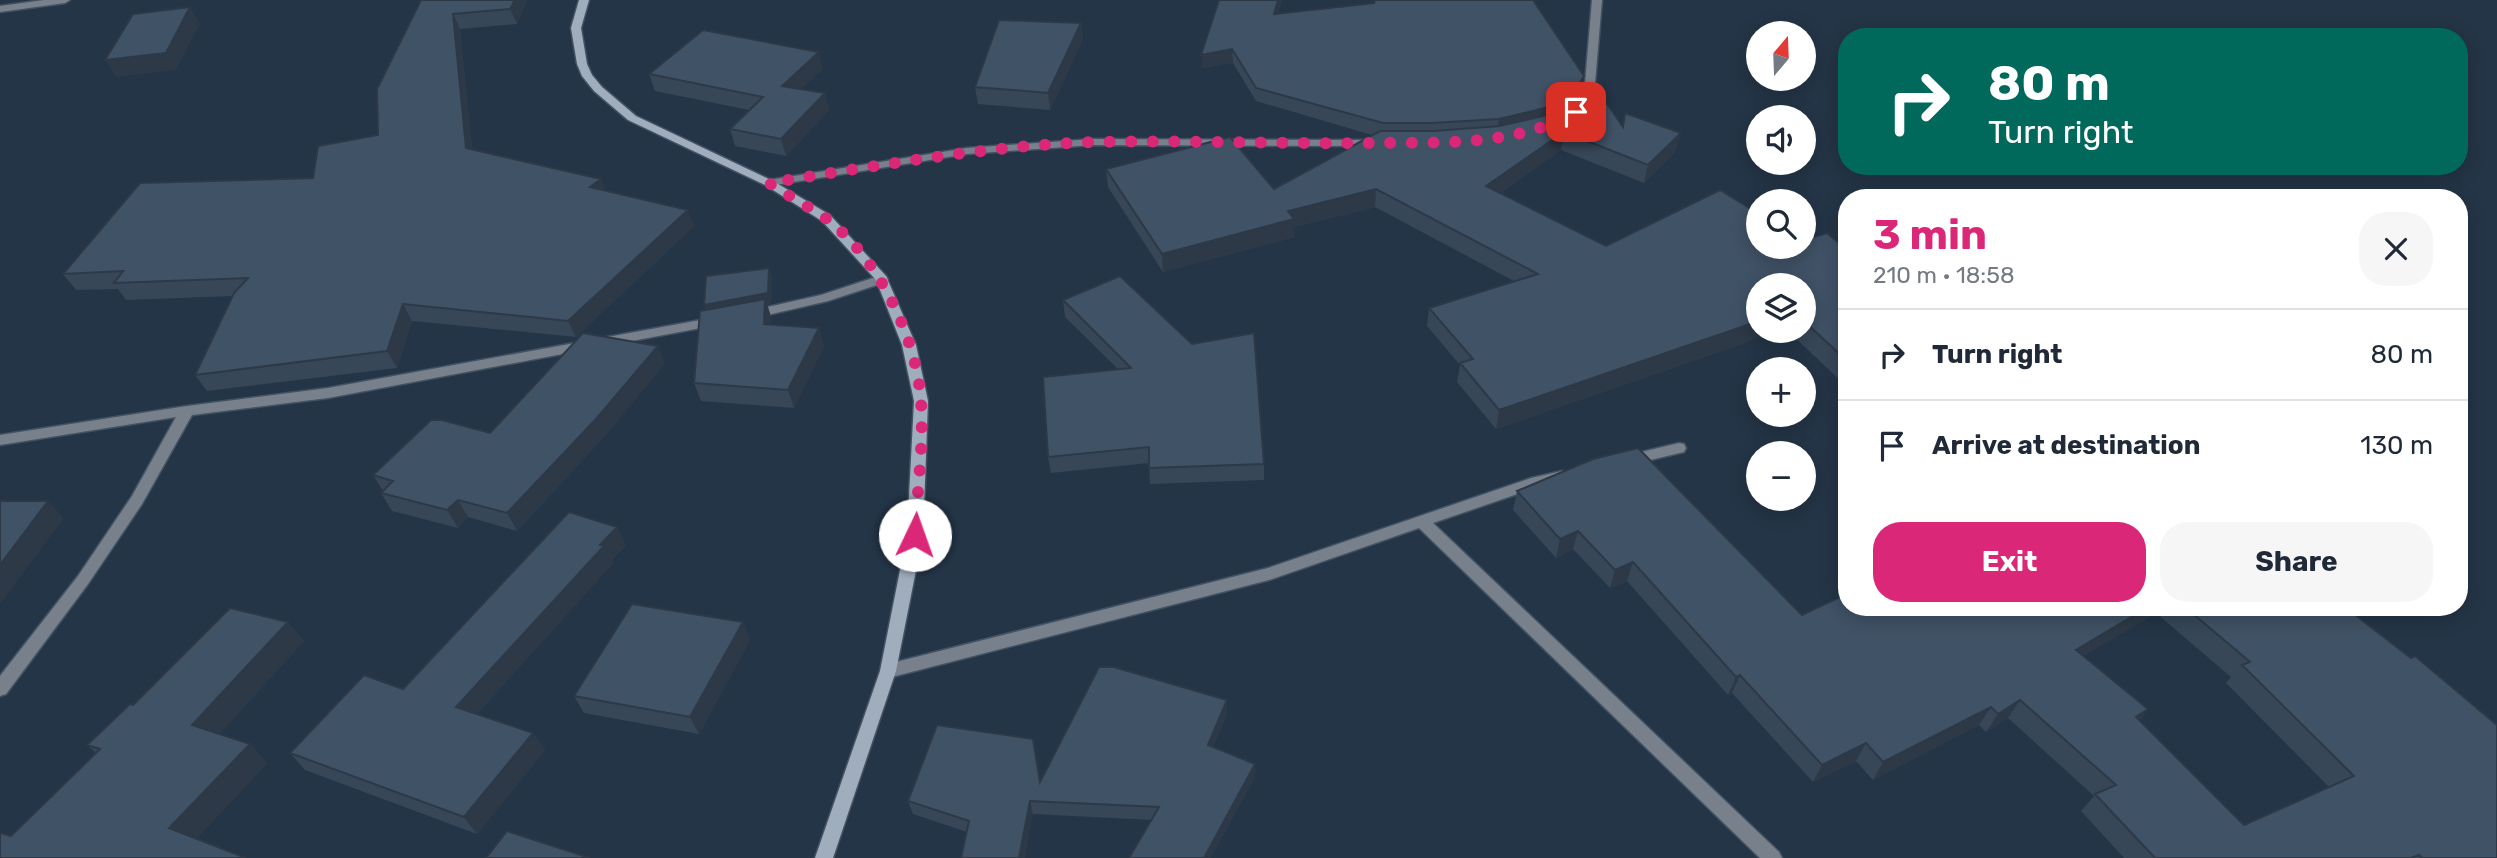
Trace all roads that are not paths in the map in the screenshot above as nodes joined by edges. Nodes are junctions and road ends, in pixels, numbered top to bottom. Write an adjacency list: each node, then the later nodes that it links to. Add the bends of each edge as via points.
1 (65, 0): 4 (street)
2 (584, 0): 7 (street, via 576,28 582,64 598,89 632,118)
3 (1597, 0): 5 (street, via 1589,96)
4 (0, 9)
5 (1566, 118)
6 (1381, 143): 7 (street, via 1093,142 967,151)
7 (769, 183): 8 (street, via 826,218)
8 (882, 279): 9 (street, via 824,299 732,318 328,393); 15 (street, via 909,345 921,401 915,535)
9 (187, 411): 10 (street); 16 (street, via 114,534)
10 (0, 440)
11 (1679, 448): 12 (street)
12 (1614, 463)
13 (1575, 473): 14 (street)
14 (1421, 521): 15 (street, via 1269,574); 18 (street)
15 (888, 671): 17 (street)
16 (0, 690)
17 (824, 858)
18 (1773, 858)

